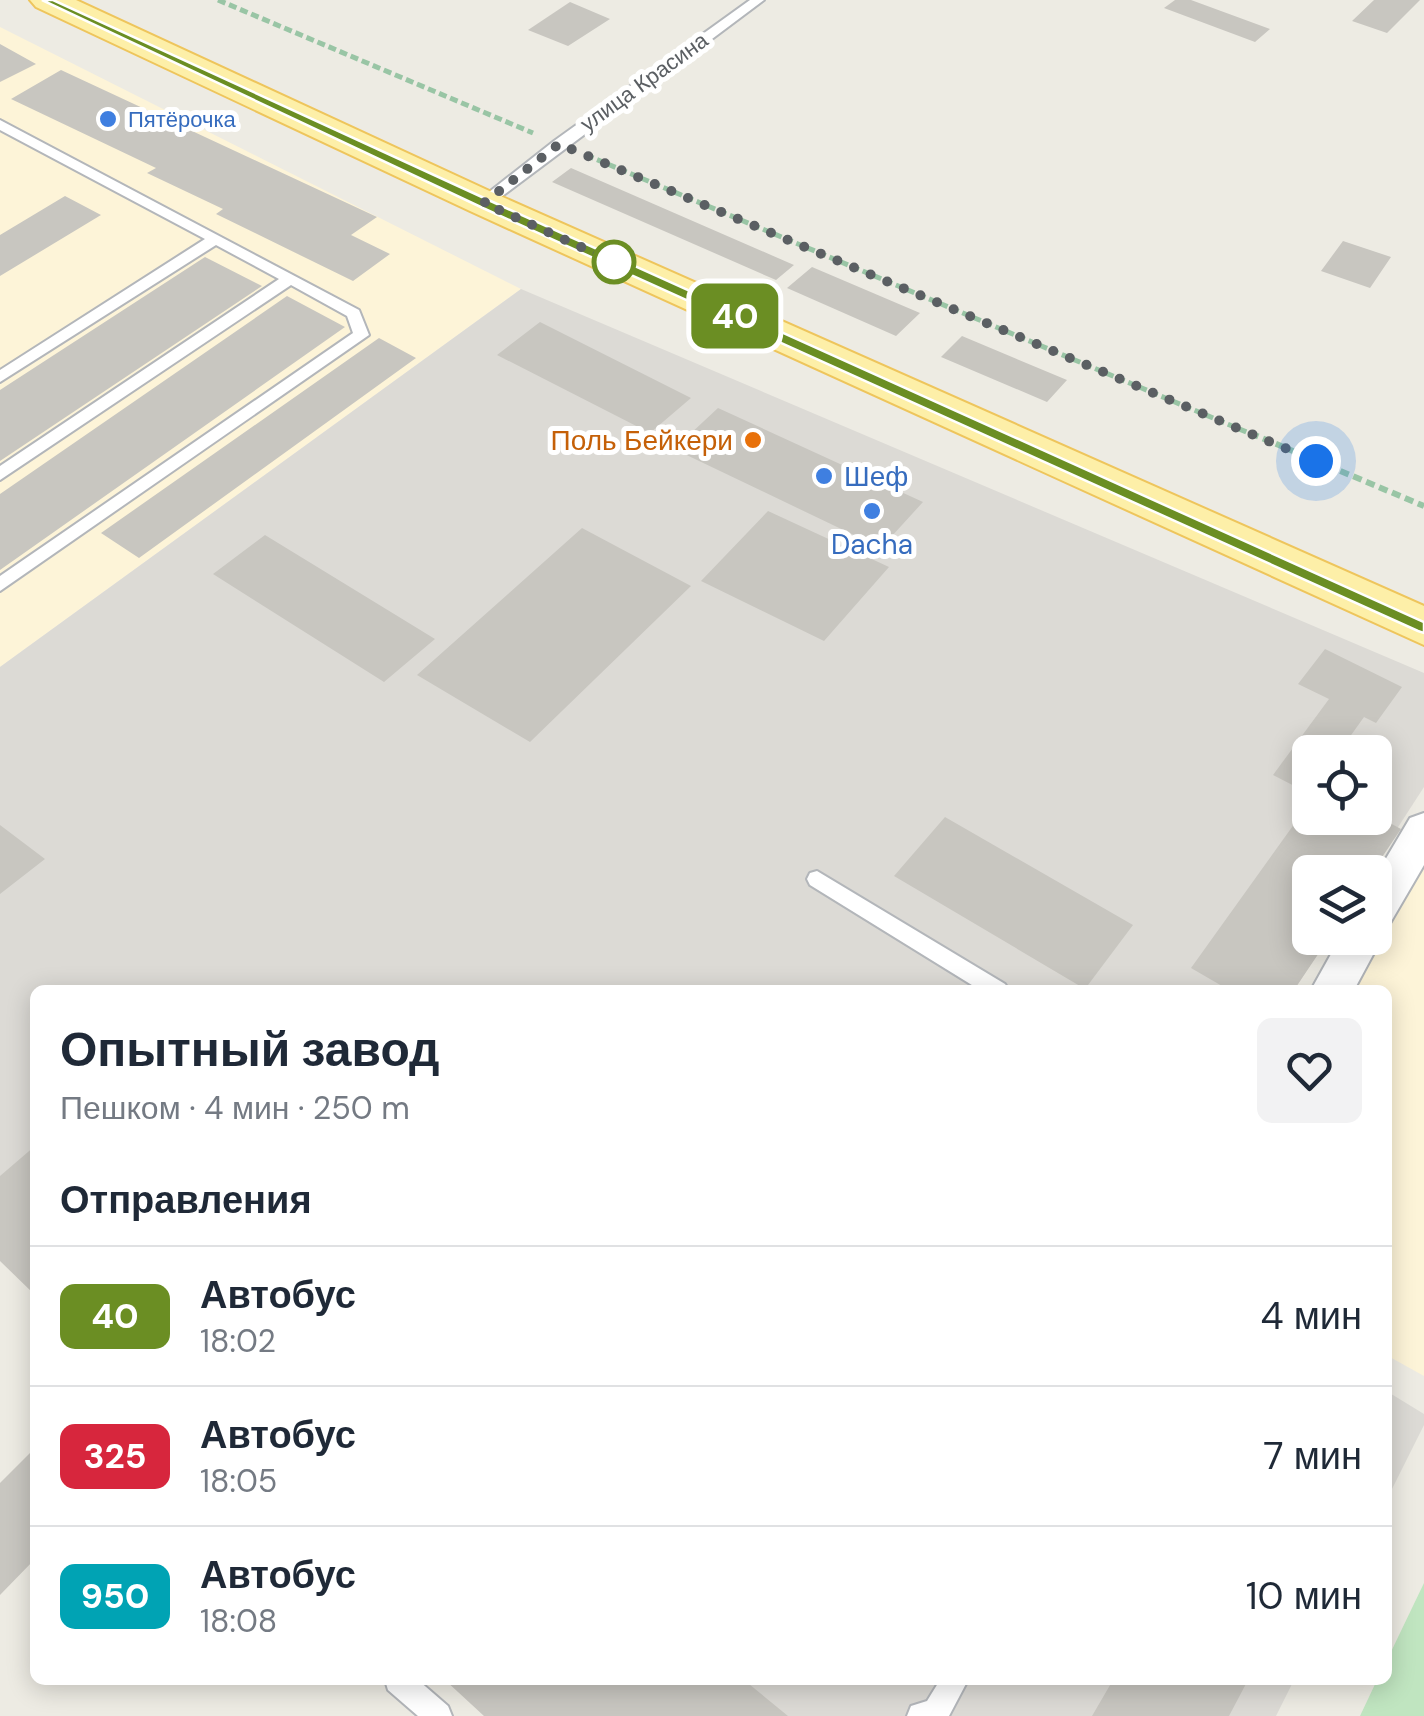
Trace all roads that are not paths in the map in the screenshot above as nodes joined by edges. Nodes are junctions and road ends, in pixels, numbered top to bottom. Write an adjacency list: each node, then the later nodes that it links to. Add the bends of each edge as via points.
1 (48, 0): 4 (main road)
2 (758, 0): 4 (lane, улица Красина)
3 (0, 124): 5 (lane)
4 (484, 203): 10 (main road)
5 (215, 239): 6 (lane); 7 (lane)
6 (290, 280): 8 (lane); 9 (lane, via 354,314 362,335)
7 (0, 377)
8 (0, 474)
9 (0, 585)
10 (1424, 627)
11 (1424, 829): 13 (street)
12 (817, 879): 15 (lane)
13 (1392, 884)
14 (1352, 955): 16 (street)
15 (990, 985)
16 (1335, 985)
17 (404, 1685): 19 (lane)
18 (952, 1685): 20 (lane, via 934,1714)
19 (438, 1716)
20 (921, 1716)

